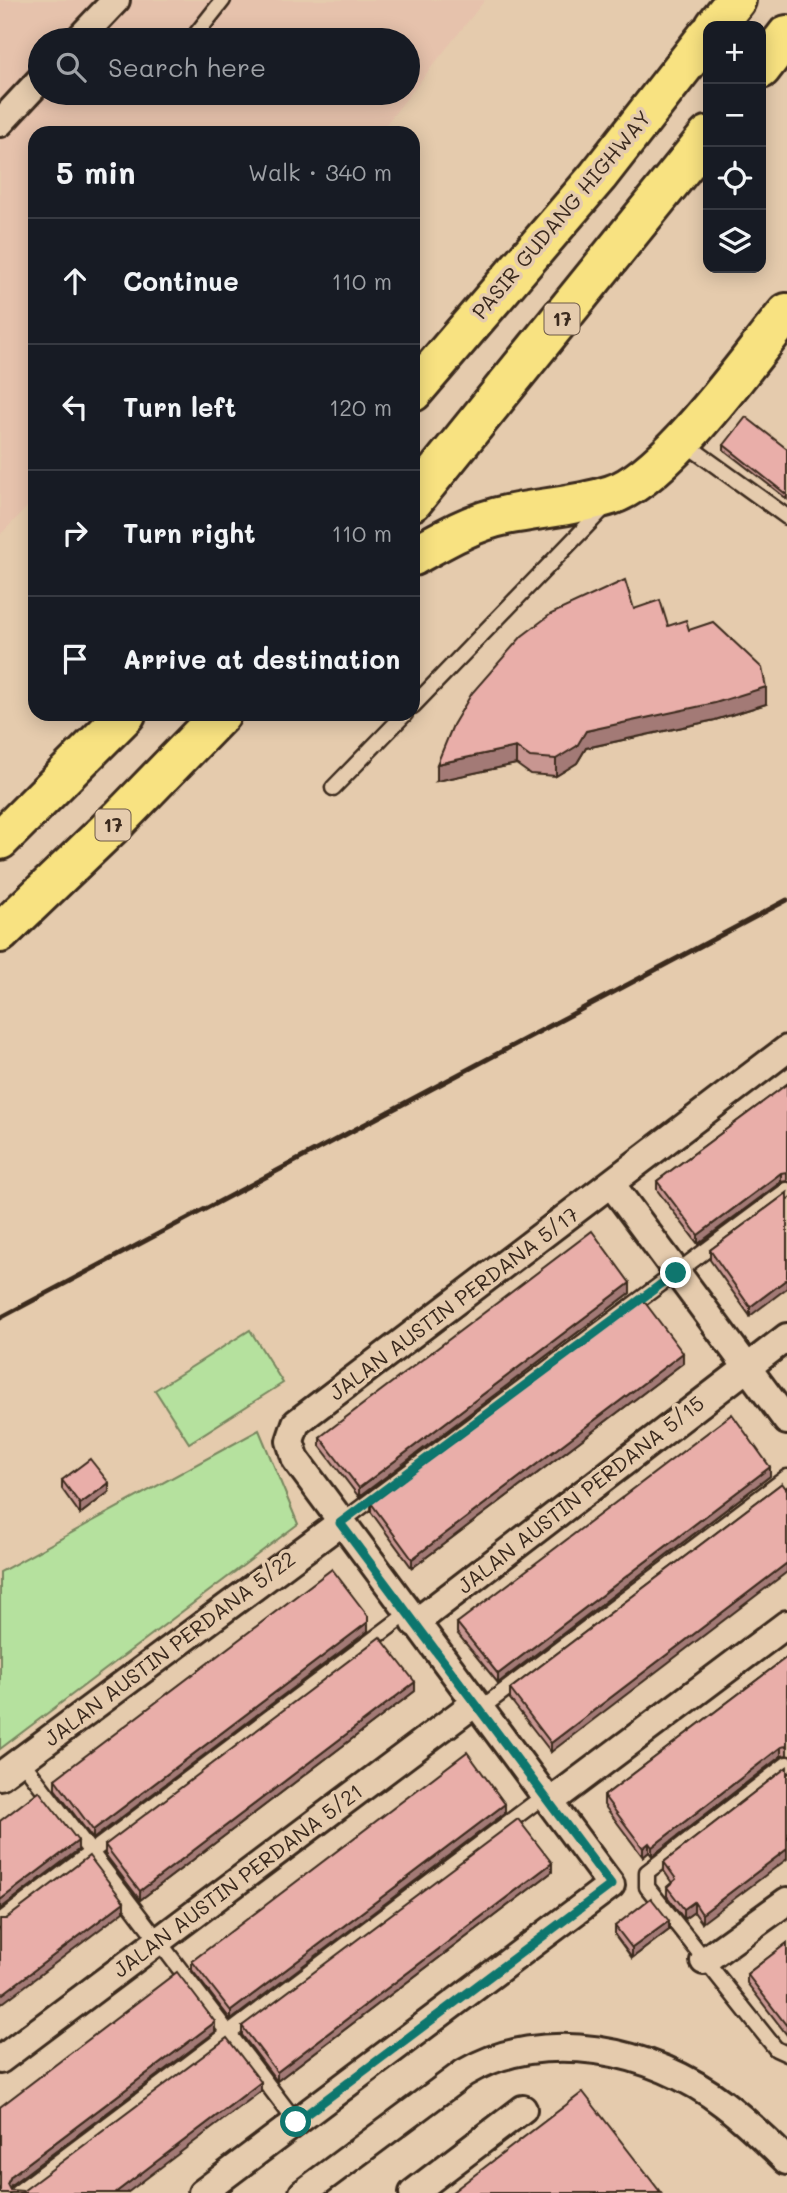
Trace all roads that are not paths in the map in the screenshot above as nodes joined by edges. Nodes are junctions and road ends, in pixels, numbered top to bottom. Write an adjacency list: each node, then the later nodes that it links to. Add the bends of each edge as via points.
1 (116, 0): 5 (street)
2 (223, 0): 6 (lane)
3 (736, 0): 4 (highway)
4 (719, 21)
5 (89, 28)
6 (201, 28)
7 (787, 36): 9 (highway)
8 (703, 41): 14 (highway, PASIR GUDANG HIGHWAY, via 598,176)
9 (766, 63)
10 (28, 93): 11 (street)
11 (0, 123)
12 (703, 142): 17 (highway, 17)
13 (787, 313): 15 (highway)
14 (420, 384)
15 (681, 441): 16 (highway, via 666,460); 18 (lane)
16 (621, 491): 19 (highway, via 503,516 456,532); 20 (lane)
17 (420, 492)
18 (787, 517)
19 (420, 552)
20 (420, 699)
21 (120, 721): 25 (highway)
22 (215, 721): 26 (highway, 17)
23 (398, 721): 24 (lane)
24 (333, 788)
25 (0, 840)
26 (0, 933)
27 (787, 1049): 28 (street, JALAN AUSTIN PERDANA 5/17)
28 (612, 1185): 30 (street); 35 (street, JALAN AUSTIN PERDANA 5/17, via 296,1423 290,1441 296,1460)
29 (787, 1190): 30 (lane)
30 (676, 1273): 32 (street); 35 (lane)
31 (787, 1337): 32 (street, JALAN AUSTIN PERDANA 5/15)
32 (747, 1367): 33 (street); 36 (street, JALAN AUSTIN PERDANA 5/15)
33 (787, 1421)
34 (787, 1477): 38 (lane)
35 (340, 1523): 36 (street); 39 (street, JALAN AUSTIN PERDANA 5/22)
36 (411, 1618): 38 (street); 43 (lane)
37 (787, 1624): 42 (street)
38 (478, 1706): 42 (street); 46 (street, JALAN AUSTIN PERDANA 5/21)
39 (21, 1760): 41 (street, JALAN AUSTIN PERDANA 5/22); 43 (lane)
40 (787, 1764): 47 (lane, via 647,1872 648,1887)
41 (0, 1776)
42 (548, 1798): 48 (lane); 52 (street, via 611,1885)
43 (91, 1852): 45 (lane); 46 (lane)
44 (787, 1901): 47 (street)
45 (0, 1921)
46 (159, 1941): 48 (lane); 50 (street, JALAN AUSTIN PERDANA 5/21)
47 (704, 1961): 49 (lane, via 776,2049)
48 (228, 2032): 52 (lane); 54 (lane)
49 (787, 2054)
50 (0, 2060)
51 (523, 2109): 57 (street)
52 (296, 2122): 55 (street)
53 (787, 2161): 56 (street, via 723,2103 685,2080 601,2051 526,2048 485,2060 464,2073)
54 (17, 2193)
55 (202, 2193)
56 (303, 2193)
57 (412, 2193)

